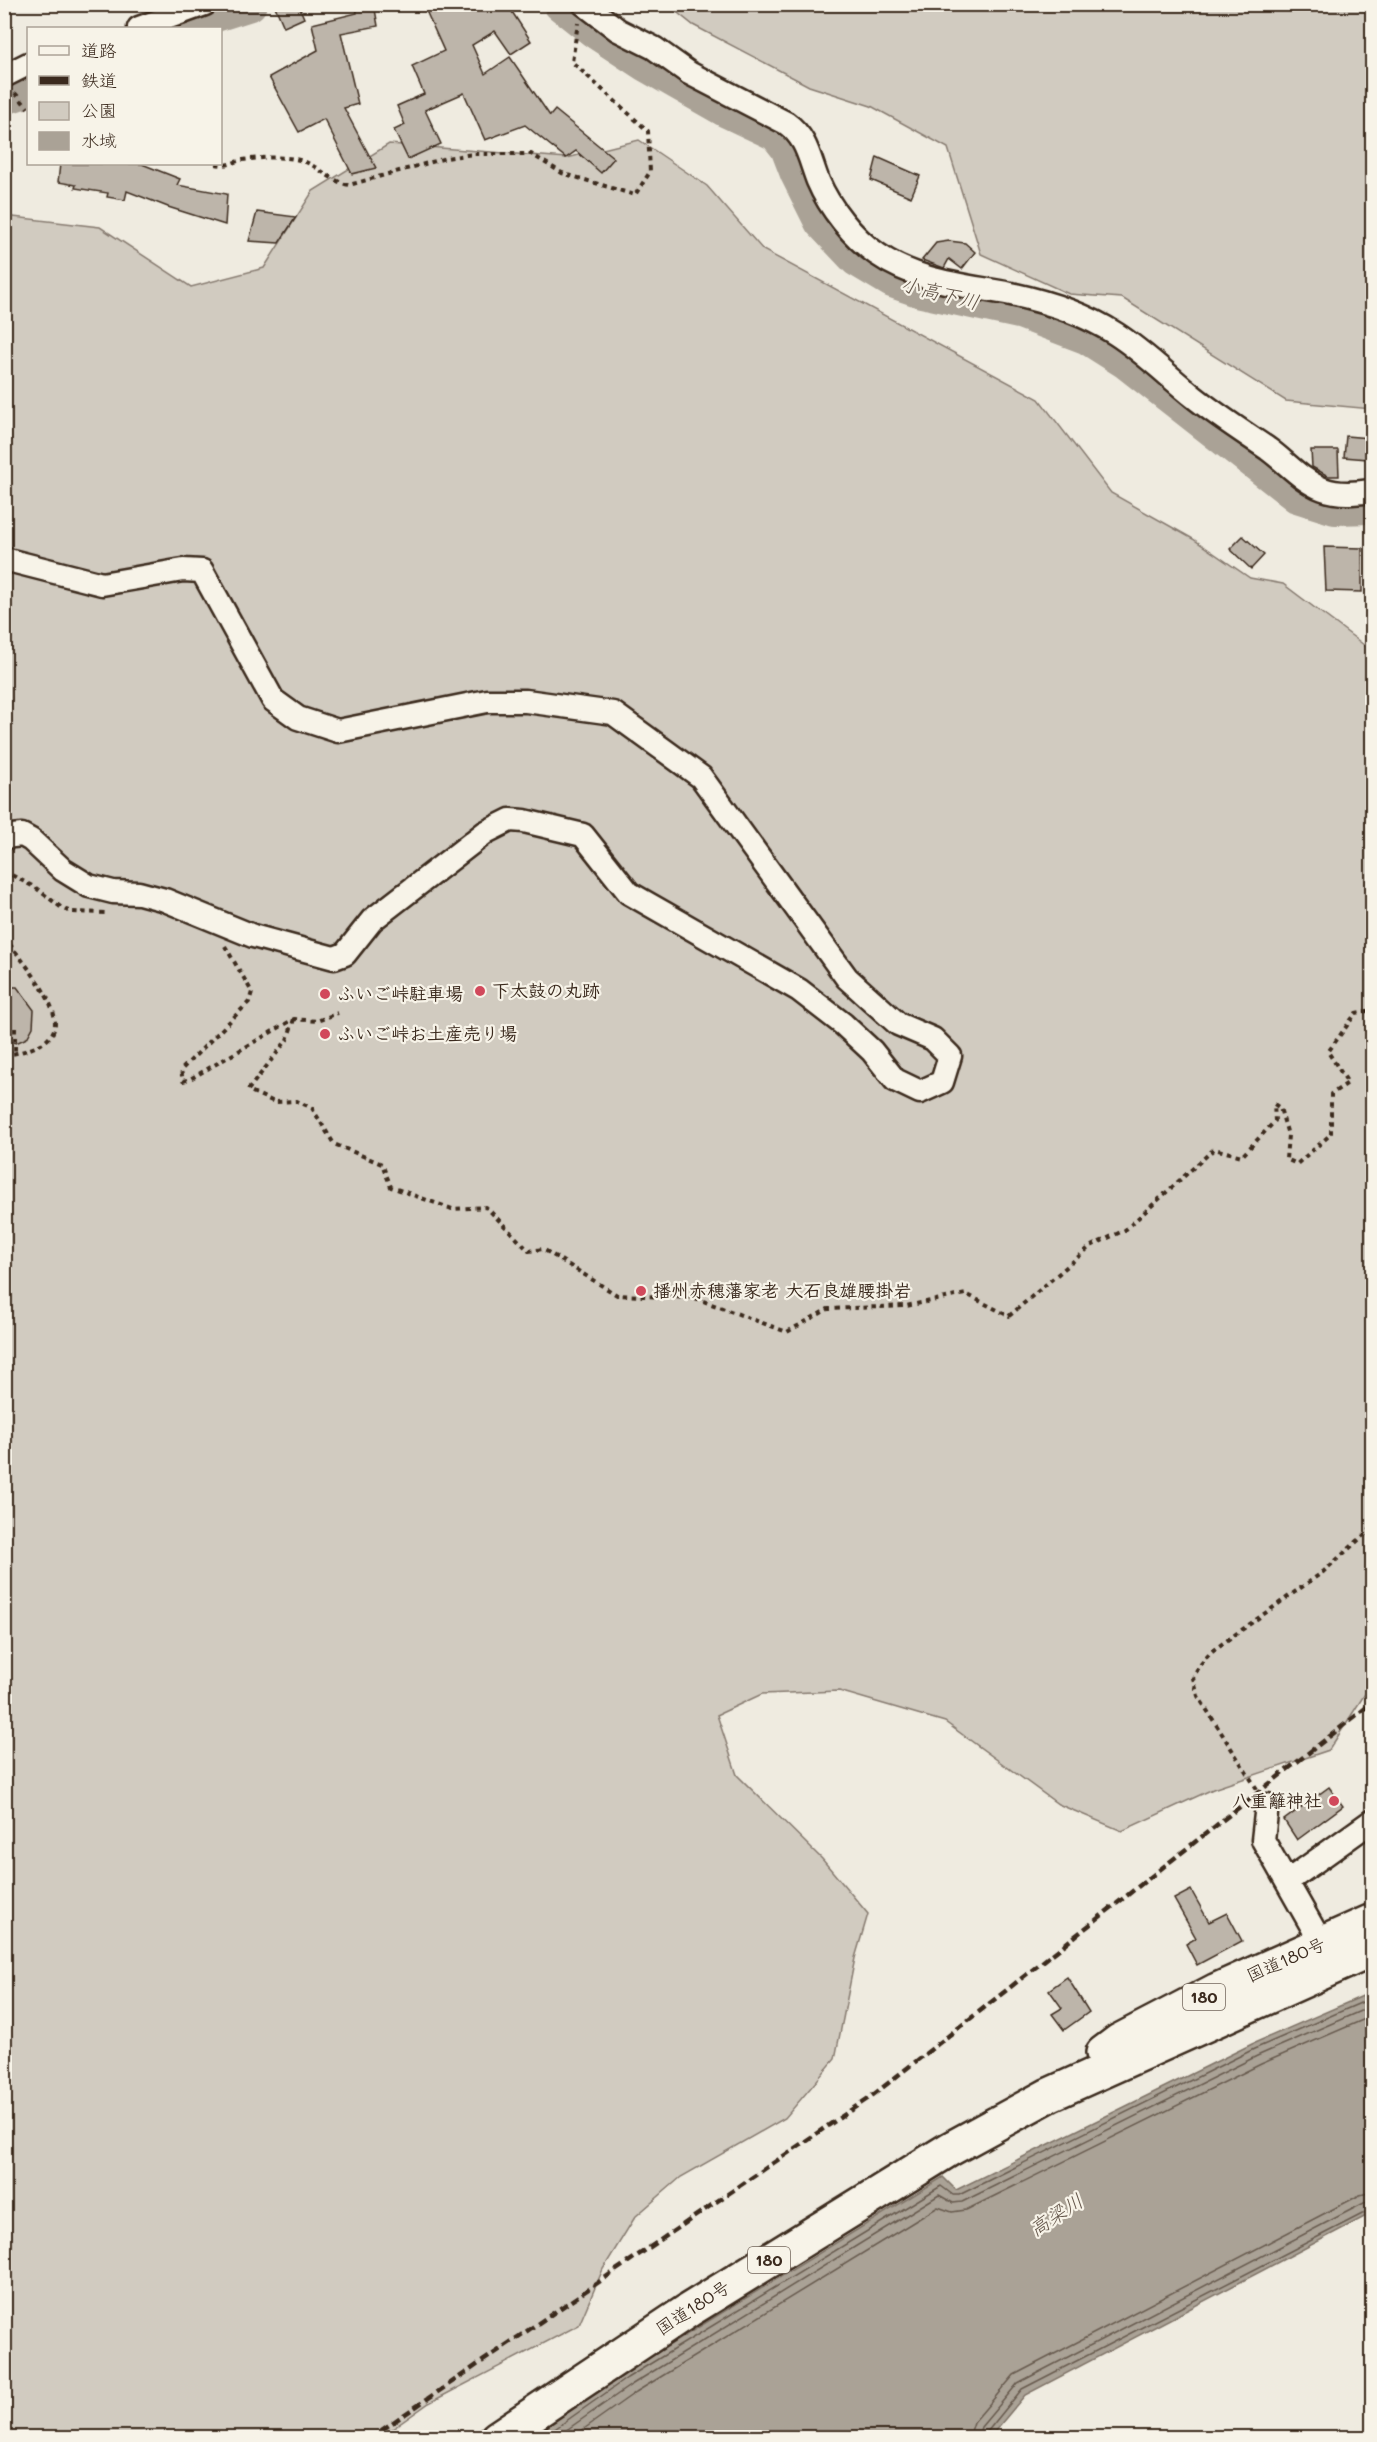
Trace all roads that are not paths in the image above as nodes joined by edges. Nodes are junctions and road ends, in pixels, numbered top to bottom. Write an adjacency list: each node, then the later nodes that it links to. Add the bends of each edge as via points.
1 (204, 4): 3 (street)
2 (587, 7): 6 (street, via 689,73 798,132 832,206 876,254 913,274 1055,305 1084,316 1117,335 1236,430 1323,489 1346,494)
3 (142, 27)
4 (27, 64): 5 (street)
5 (4, 76)
6 (1372, 492)
7 (4, 559): 8 (street, via 102,584 183,570 202,571 273,700 298,718 338,731 487,701 526,701 613,713 701,777 847,978 898,1024 933,1039 950,1056 942,1082 920,1092 895,1080 872,1051 799,990 629,893 582,835 524,821 510,820 486,832 372,920 345,954 334,958 254,936 165,900 89,886 63,870 31,840 22,835)
8 (4, 837)
9 (1267, 1805): 11 (street, via 1263,1840)
10 (1372, 1821): 11 (street)
11 (1288, 1881): 13 (street)
12 (1372, 1921): 13 (highway, 国道180号 / 180)
13 (1322, 1944): 15 (highway, 国道180号 / 180, via 1217,1990 1119,2041)
14 (1372, 1950): 15 (highway, 国道180号 / 180)
15 (1049, 2095): 16 (highway, 国道180号 / 180, via 855,2205)
16 (497, 2438)

